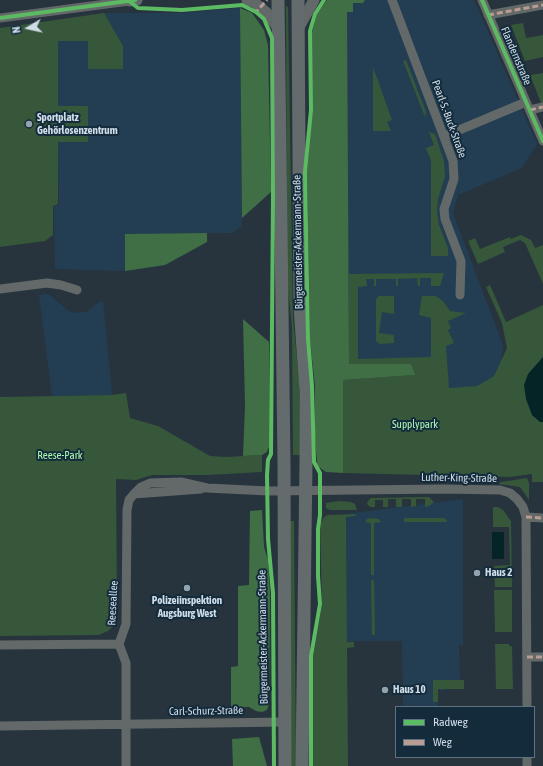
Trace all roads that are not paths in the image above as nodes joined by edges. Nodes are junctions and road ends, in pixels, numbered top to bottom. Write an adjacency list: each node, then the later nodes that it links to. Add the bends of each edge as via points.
1 (133, 0): 10 (street)
2 (247, 0): 11 (street, via 254,2 267,13)
3 (278, 0): 11 (main road, Bürgermeister-Ackermann-Straße)
4 (298, 0): 12 (main road, Bürgermeister-Ackermann-Straße)
5 (314, 0): 12 (street)
6 (392, 0): 15 (street, Pearl-S.-Buck-Straße)
7 (482, 0): 9 (street, Flandernstraße)
8 (543, 4): 9 (street, Flandernstraße)
9 (488, 15): 13 (street, Flandernstraße)
10 (0, 18)
11 (278, 28): 20 (main road, Bürgermeister-Ackermann-Straße)
12 (297, 30): 21 (main road, Bürgermeister-Ackermann-Straße, via 300,307 306,391)
13 (528, 106): 14 (street); 15 (street); 16 (street, Flandernstraße)
14 (543, 107)
15 (445, 136): 19 (street, Pearl-S.-Buck-Straße, via 455,170 444,209 460,261)
16 (543, 141)
17 (0, 289): 18 (street, via 46,283)
18 (77, 290)
19 (460, 294)
20 (284, 491): 21 (street, Luther-King-Straße); 24 (street, Reeseallee, via 207,488 134,494 129,500 127,510 126,624); 29 (main road, Bürgermeister-Ackermann-Straße)
21 (306, 491): 22 (street, Luther-King-Straße, via 444,488 500,490 510,493 517,499); 34 (main road, Bürgermeister-Ackermann-Straße)
22 (526, 517): 23 (street); 26 (street, Luther-King-Straße)
23 (543, 518)
24 (119, 644): 25 (street); 30 (street, via 126,664)
25 (0, 645)
26 (526, 657): 27 (street); 28 (street, Luther-King-Straße)
27 (543, 657)
28 (527, 706)
29 (285, 722): 30 (street, Carl-Schurz-Straße); 33 (main road, Bürgermeister-Ackermann-Straße)
30 (127, 724): 31 (street, Carl-Schurz-Straße); 32 (street)
31 (0, 726)
32 (126, 766)
33 (285, 766)
34 (302, 766)

